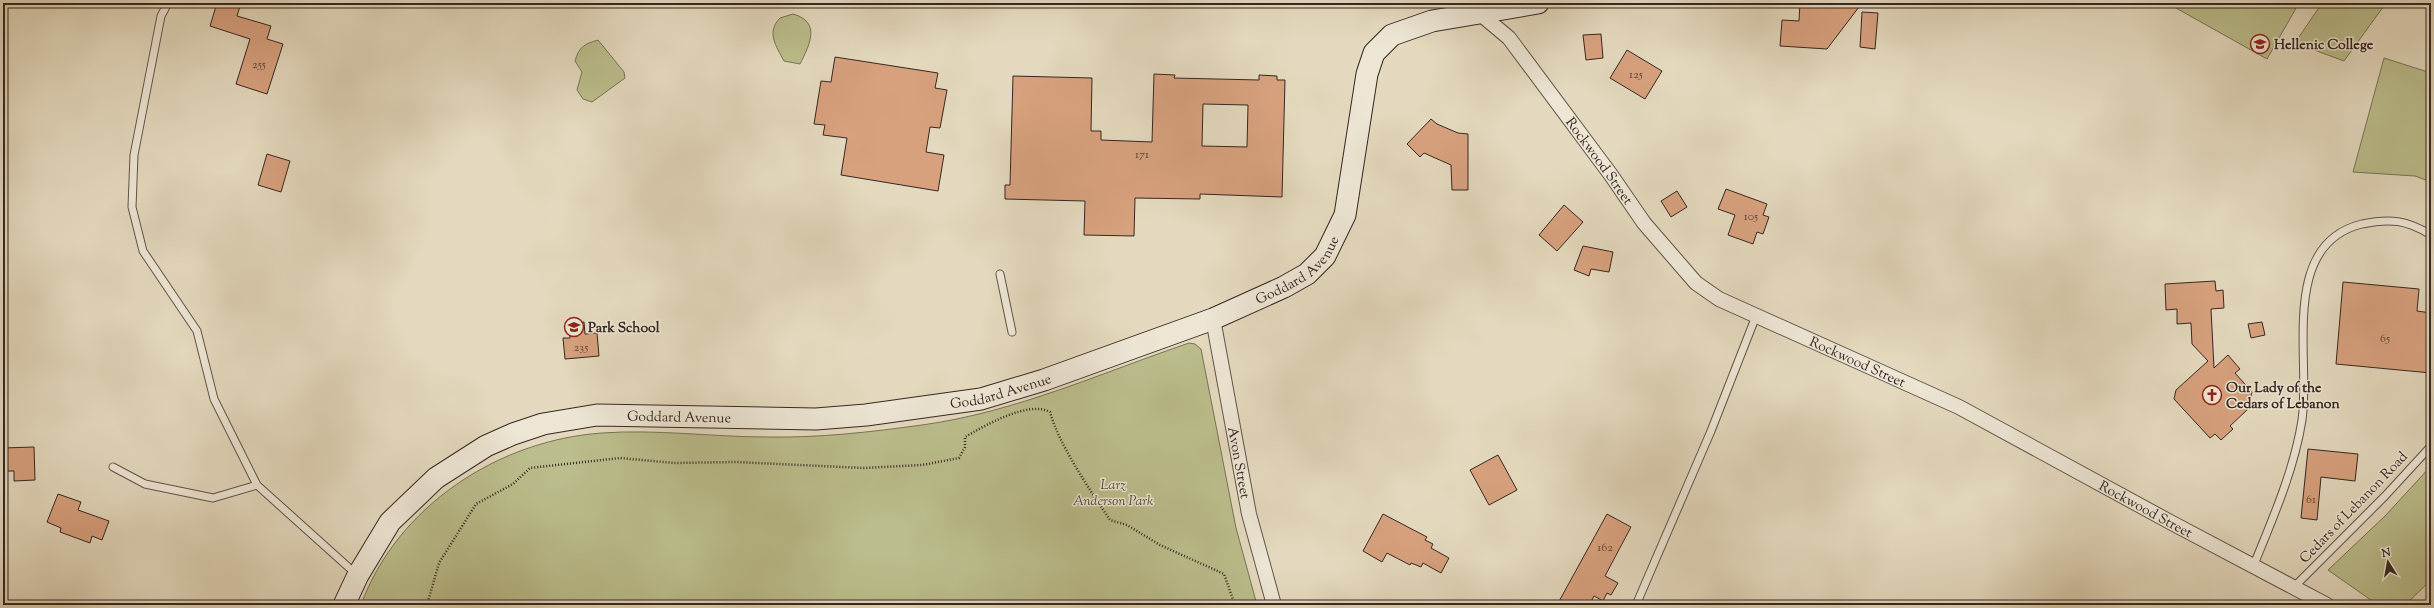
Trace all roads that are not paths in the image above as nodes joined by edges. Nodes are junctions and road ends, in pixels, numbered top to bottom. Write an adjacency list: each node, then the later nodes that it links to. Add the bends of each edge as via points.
1 (168, 3): 11 (lane, via 161,16 134,156 132,207 143,252 197,331 214,400)
2 (1538, 3): 3 (main road, Goddard Avenue)
3 (1478, 12): 6 (street, Rockwood Street, via 1509,38 1644,223 1696,283 1718,299); 7 (main road, Goddard Avenue, via 1432,21 1392,35 1374,53 1368,74 1345,215 1338,234 1325,256 1307,274 1284,287)
4 (2431, 235): 12 (lane, via 2414,224 2383,220 2352,227 2331,238 2317,255 2309,277 2304,305 2305,391 2302,422 2277,506)
5 (1000, 274): 8 (lane)
6 (1756, 316): 12 (street, Rockwood Street, via 1959,406); 17 (lane, via 1711,431)
7 (1213, 319): 13 (main road, Goddard Avenue, via 1044,380 981,398 952,403 816,419 597,415 543,424 486,446 436,478 390,522); 16 (street, Avon Street, via 1249,514)
8 (1012, 332)
9 (2431, 446): 14 (lane, Cedars of Lebanon Road)
10 (113, 467): 11 (lane, via 145,484 213,498)
11 (257, 484): 13 (lane)
12 (2253, 567): 14 (street, Rockwood Street)
13 (358, 575): 15 (main road, Goddard Avenue)
14 (2294, 587): 18 (street, Rockwood Street)
15 (344, 605)
16 (1274, 605)
17 (1636, 605)
18 (2327, 605)

